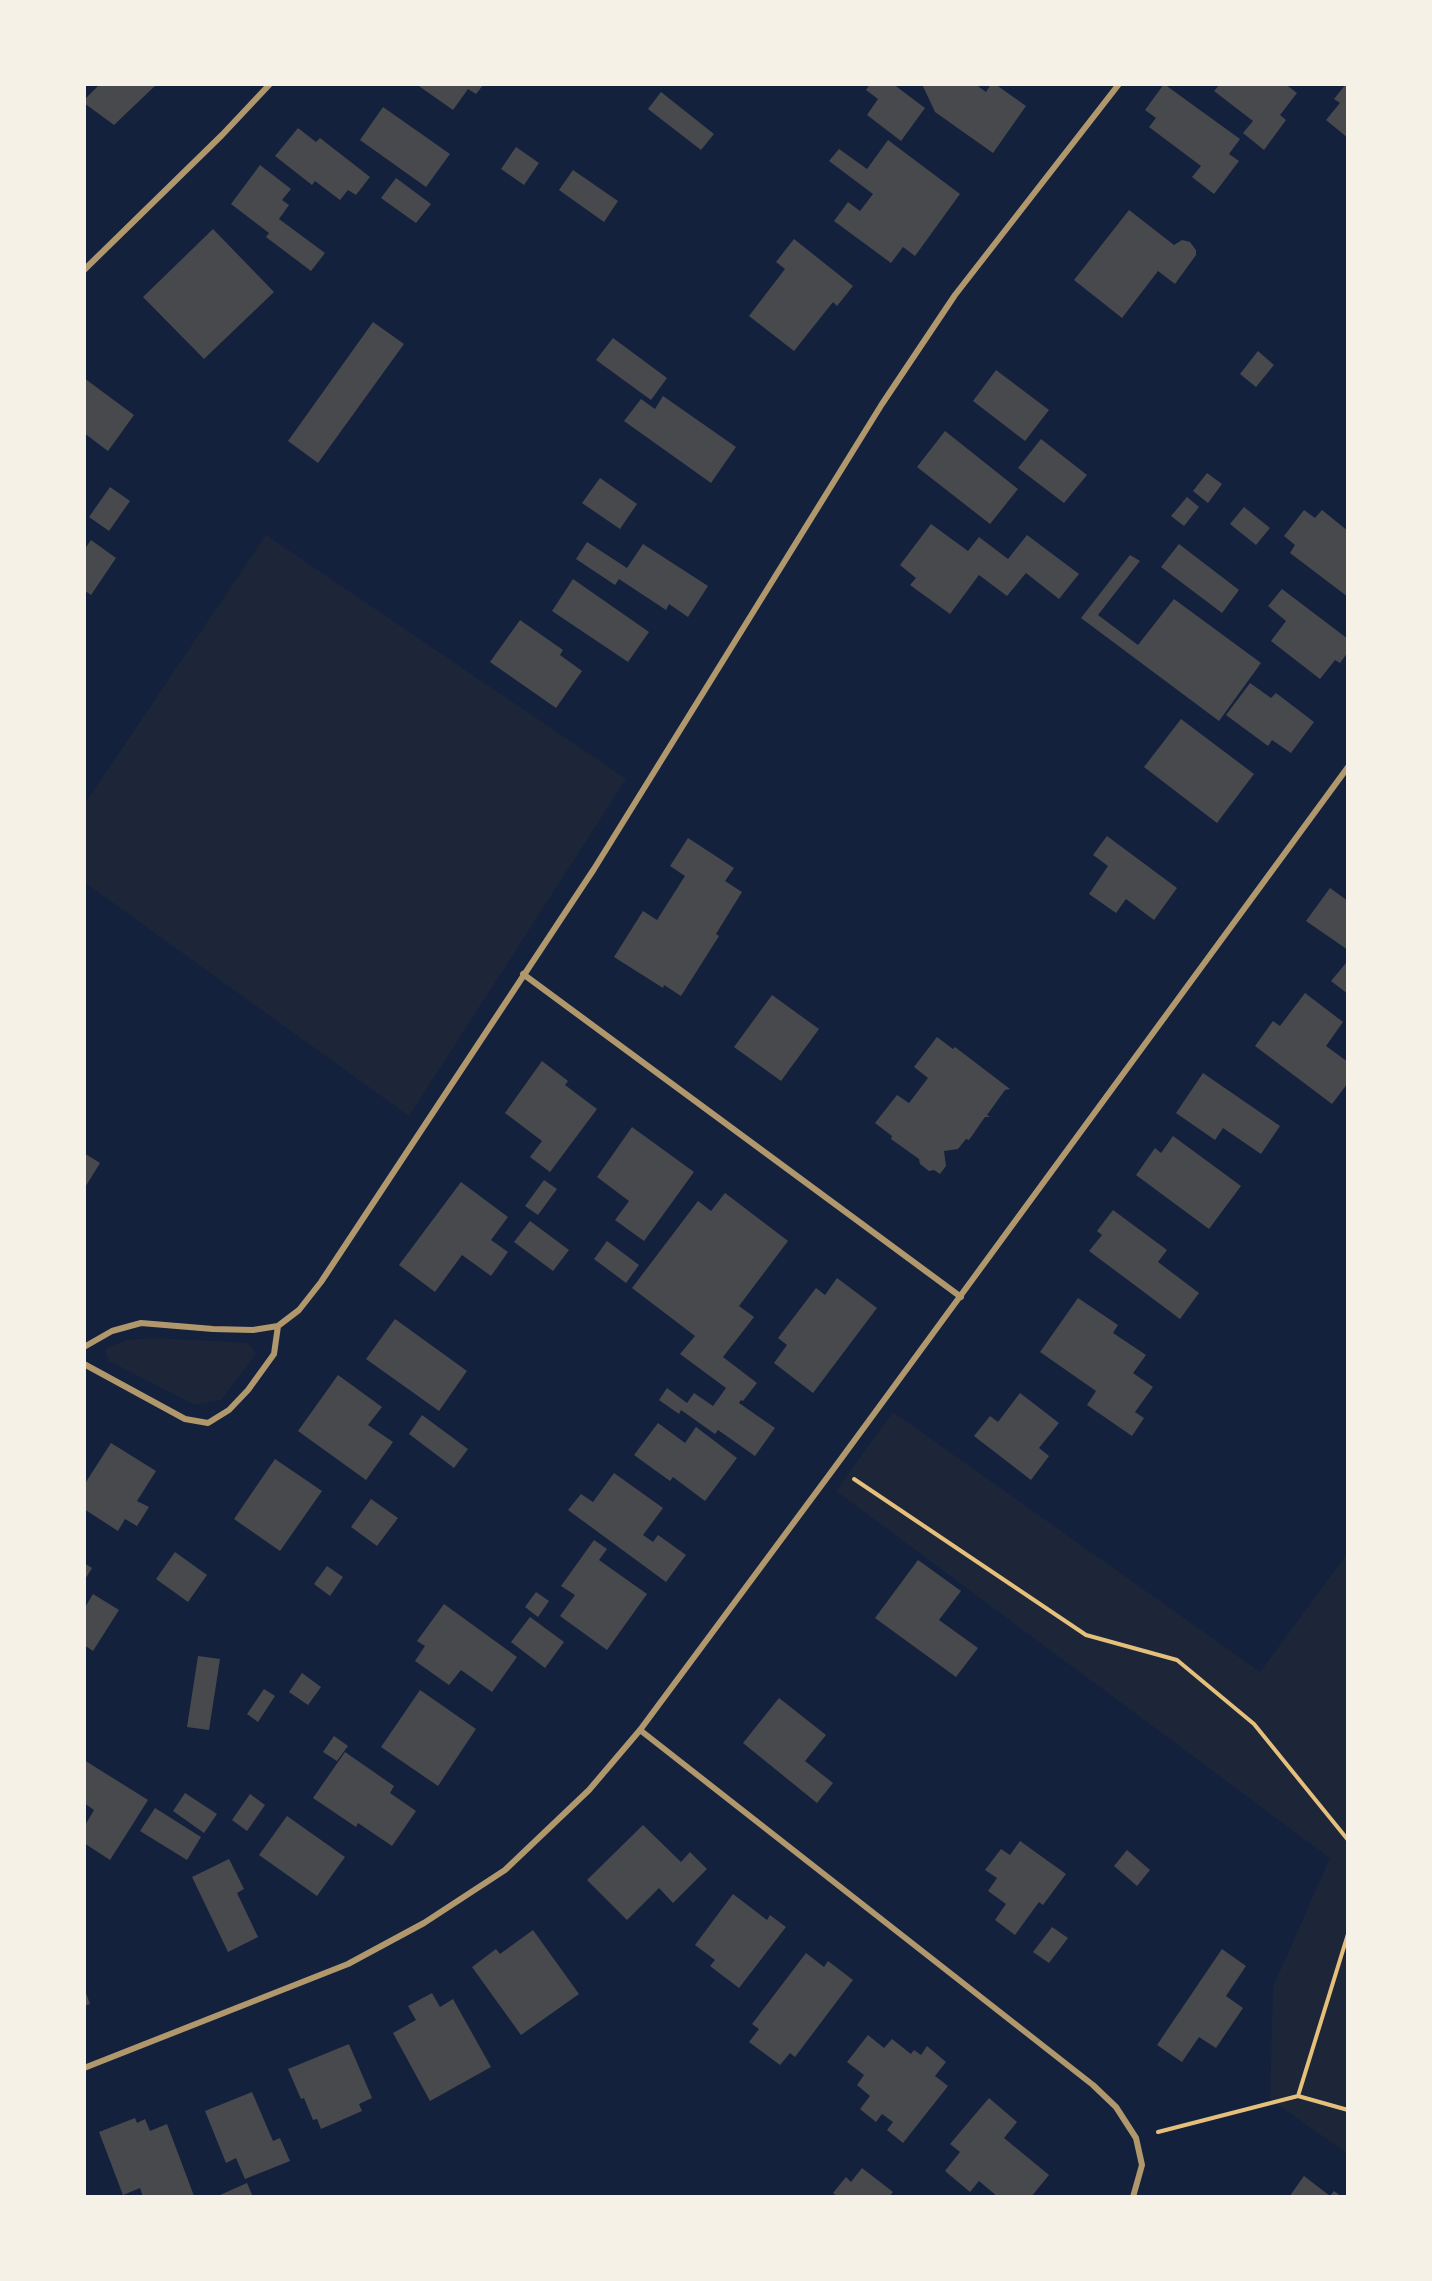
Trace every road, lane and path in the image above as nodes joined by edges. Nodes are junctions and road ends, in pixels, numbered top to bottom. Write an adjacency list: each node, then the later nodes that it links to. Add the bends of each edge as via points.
1 (270, 84): 3 (street)
2 (1119, 84): 5 (street, via 955,295 888,394 594,869)
3 (84, 270)
4 (1348, 767): 6 (street)
5 (523, 974): 6 (street); 7 (street, via 321,1282 299,1310)
6 (961, 1297): 10 (street)
7 (278, 1326): 8 (street, via 253,1330 141,1323 112,1331); 9 (street, via 274,1354 229,1410 208,1423 185,1419)
8 (84, 1347)
9 (84, 1364)
10 (835, 1467): 11 (street); 12 (path, via 1086,1635 1177,1660 1254,1724)
11 (640, 1730): 14 (street, via 589,1790 505,1870 424,1923 348,1964); 17 (street, via 1093,2085 1116,2108)
12 (1348, 1840)
13 (1348, 1934): 15 (path)
14 (84, 2068)
15 (1298, 2096): 16 (path); 17 (path)
16 (1348, 2110)
17 (1136, 2138): 18 (street, via 1142,2165)
18 (1133, 2197)

